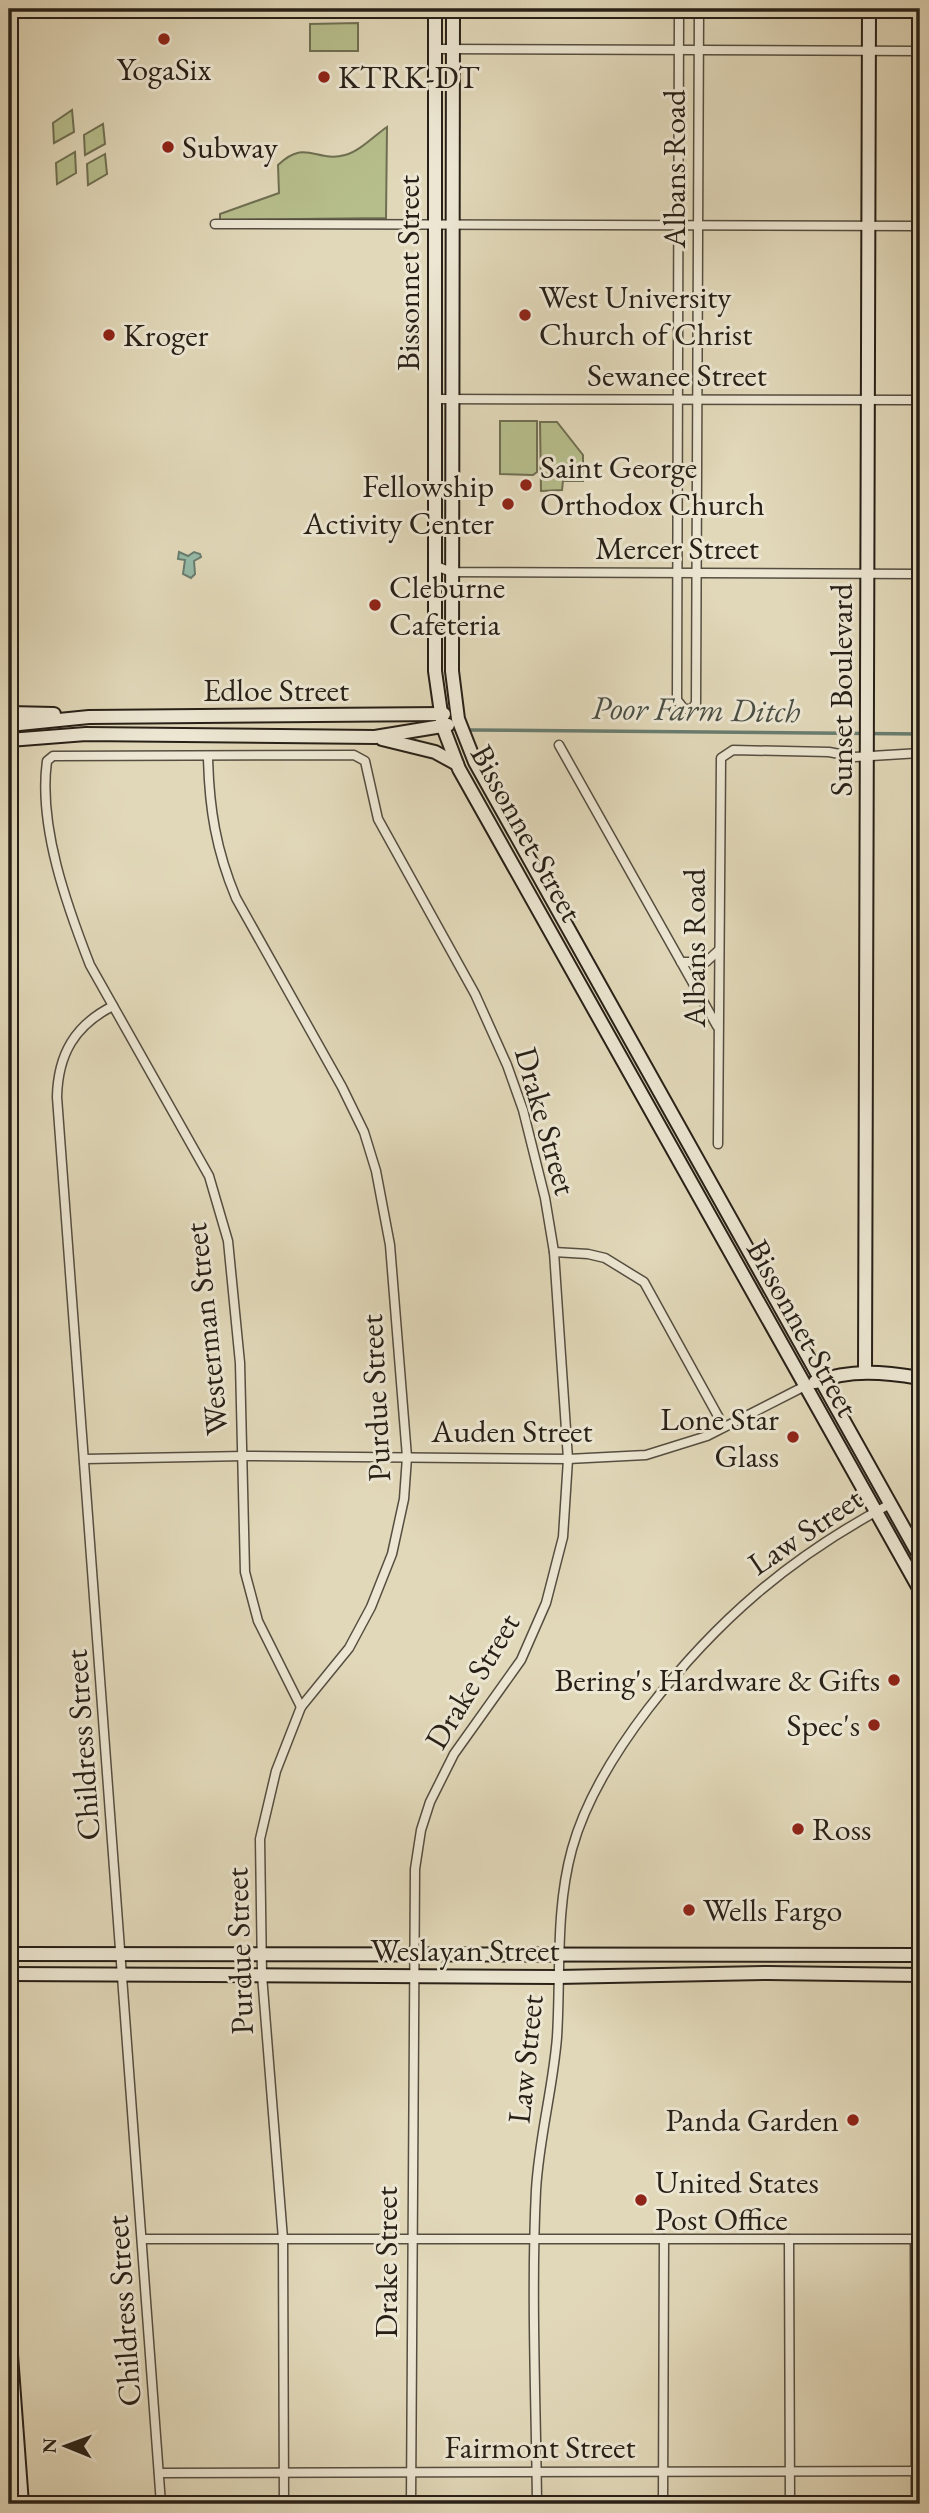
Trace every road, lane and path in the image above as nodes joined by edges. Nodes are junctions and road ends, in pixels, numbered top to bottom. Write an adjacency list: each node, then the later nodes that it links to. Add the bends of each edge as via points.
1 (436, 9): 6 (main road, Bissonnet Street)
2 (453, 9): 7 (main road, Bissonnet Street)
3 (679, 9): 8 (street, Albans Road)
4 (699, 9): 9 (street, Albans Road)
5 (869, 9): 10 (main road, Sunset Boulevard)
6 (436, 49): 7 (street); 13 (main road, Bissonnet Street)
7 (453, 49): 8 (street); 14 (main road, Bissonnet Street)
8 (679, 50): 9 (street); 15 (street, Albans Road)
9 (698, 50): 10 (street); 16 (street, Albans Road)
10 (869, 50): 11 (street); 17 (main road, Sunset Boulevard)
11 (920, 51)
12 (215, 224): 13 (street)
13 (435, 224): 14 (street); 19 (main road, Bissonnet Street)
14 (452, 224): 15 (street); 20 (main road, Bissonnet Street)
15 (678, 225): 16 (street); 21 (street, Albans Road)
16 (699, 225): 17 (street); 22 (street, Albans Road)
17 (869, 225): 18 (street); 23 (main road, Sunset Boulevard)
18 (920, 226)
19 (434, 399): 20 (street, Sewanee Street); 25 (main road, Bissonnet Street)
20 (451, 399): 21 (street, Sewanee Street); 26 (main road, Bissonnet Street)
21 (679, 400): 22 (street, Sewanee Street); 27 (street, Albans Road)
22 (698, 400): 23 (street, Sewanee Street); 28 (street, Albans Road)
23 (868, 400): 24 (street, Sewanee Street); 29 (main road, Sunset Boulevard)
24 (920, 400)
25 (434, 565): 26 (street, Mercer Street); 31 (main road, Bissonnet Street)
26 (452, 572): 27 (street, Mercer Street); 35 (main road, Bissonnet Street, via 452,671)
27 (678, 573): 28 (street, Mercer Street); 28 (street, Albans Road, via 677,700 684,709 692,709 696,703)
28 (698, 573): 29 (street, Mercer Street)
29 (867, 573): 30 (street, Mercer Street); 45 (main road, Sunset Boulevard)
30 (920, 573)
31 (439, 712): 34 (main road, Edloe Street); 35 (main road, Edloe Street); 37 (main road, Bissonnet Street)
32 (9, 713): 33 (main road)
33 (89, 717): 34 (main road, Edloe Street); 36 (main road, Edloe Street)
34 (203, 717): 38 (main road)
35 (458, 719): 37 (main road, Edloe Street); 48 (main road, Bissonnet Street, via 475,762)
36 (9, 725)
37 (443, 727): 39 (main road, Edloe Street); 47 (main road, Bissonnet Street)
38 (203, 735): 39 (main road, Edloe Street); 40 (main road, Edloe Street, via 86,734)
39 (375, 737): 47 (main road, Edloe Street, via 435,752)
40 (9, 740)
41 (559, 745): 51 (street)
42 (920, 753): 45 (street)
43 (208, 756): 44 (street, Edloe Street); 46 (street, Edloe Street, via 61,754); 64 (street, Purdue Street, via 212,827 224,869 342,1087 364,1132 376,1171 390,1245)
44 (359, 756): 57 (street, Drake Street, via 367,764 377,819 475,994 507,1066 536,1155)
45 (867, 757): 50 (street, Albans Road, via 829,752 724,753 719,769); 58 (main road, Sunset Boulevard)
46 (47, 761): 52 (street, Westerman Street, via 46,792 63,890 90,965)
47 (457, 764): 49 (main road, Bissonnet Street)
48 (569, 930): 49 (main road); 55 (main road, Bissonnet Street)
49 (554, 939): 56 (main road, Bissonnet Street)
50 (719, 950): 51 (street, via 706,962); 53 (street, Albans Road)
51 (681, 962): 53 (street)
52 (113, 1006): 63 (street, Westerman Street, via 209,1176 228,1241); 65 (street, Childress Street, via 92,1017 74,1036 57,1084)
53 (719, 1029): 54 (street, Albans Road)
54 (718, 1144)
55 (700, 1165): 56 (main road); 60 (main road, Bissonnet Street)
56 (686, 1173): 61 (main road, Bissonnet Street)
57 (554, 1252): 62 (street, via 606,1258 644,1282); 66 (street, Drake Street)
58 (865, 1372): 59 (main road, Auden Street); 60 (main road, Auden Street)
59 (920, 1378)
60 (821, 1380): 61 (main road, Auden Street); 67 (main road, Bissonnet Street)
61 (805, 1385): 62 (street, Auden Street); 68 (main road, Bissonnet Street)
62 (724, 1427): 66 (street, Auden Street, via 646,1455)
63 (245, 1456): 64 (street, Auden Street); 65 (street, Auden Street); 71 (street, Westerman Street, via 243,1551 248,1583 258,1621)
64 (407, 1457): 66 (street, Auden Street); 71 (street, Purdue Street, via 392,1554 371,1607 349,1648)
65 (85, 1459): 76 (street, Childress Street)
66 (568, 1459): 73 (street, Drake Street, via 563,1536 537,1624 506,1685 454,1754 421,1830 415,1869)
67 (890, 1504): 68 (street, Law Street); 69 (main road, Bissonnet Street)
68 (875, 1511): 70 (main road, Bissonnet Street); 74 (street, Law Street, via 804,1555 744,1603 699,1646 636,1725 590,1801 572,1847 560,1909)
69 (920, 1557)
70 (920, 1590)
71 (301, 1707): 77 (street, Purdue Street, via 276,1770 260,1839)
72 (9, 1954): 76 (main road, Weslayan Street)
73 (414, 1955): 74 (main road, Weslayan Street); 77 (main road, Weslayan Street); 84 (street, Drake Street)
74 (558, 1955): 78 (main road, Weslayan Street); 85 (street, Law Street)
75 (920, 1955): 78 (main road, Weslayan Street)
76 (122, 1956): 77 (main road, Weslayan Street); 81 (street, Childress Street)
77 (262, 1956): 82 (street, Purdue Street)
78 (768, 1956): 79 (main road)
79 (768, 1973): 83 (main road, Weslayan Street); 85 (main road, Weslayan Street)
80 (9, 1974): 81 (main road, Weslayan Street)
81 (124, 1975): 82 (main road, Weslayan Street); 86 (street, Childress Street)
82 (262, 1975): 84 (main road, Weslayan Street); 87 (street, Purdue Street)
83 (920, 1975)
84 (413, 1976): 85 (main road, Weslayan Street); 88 (street, Drake Street)
85 (557, 1977): 89 (street, Law Street, via 557,2036 541,2141)
86 (142, 2239): 87 (street); 99 (street, Childress Street)
87 (282, 2239): 88 (street); 100 (street, Purdue Street)
88 (411, 2239): 89 (street); 95 (street, Drake Street)
89 (536, 2239): 90 (street); 96 (street, Law Street)
90 (664, 2239): 91 (street); 97 (street)
91 (789, 2239): 92 (street); 98 (street)
92 (918, 2239): 94 (street)
93 (9, 2328): 101 (main road)
94 (918, 2471): 98 (street, Fairmont Street); 108 (street)
95 (411, 2472): 96 (street, Fairmont Street); 100 (street, Fairmont Street); 104 (street, Drake Street)
96 (536, 2472): 97 (street, Fairmont Street); 105 (street, Law Street)
97 (663, 2472): 98 (street, Fairmont Street); 106 (street)
98 (790, 2472): 107 (street)
99 (159, 2473): 100 (street, Fairmont Street); 102 (street, Childress Street)
100 (283, 2473): 103 (street, Purdue Street)
101 (22, 2504)
102 (161, 2504)
103 (284, 2504)
104 (411, 2504)
105 (537, 2504)
106 (663, 2504)
107 (790, 2504)
108 (916, 2504)

